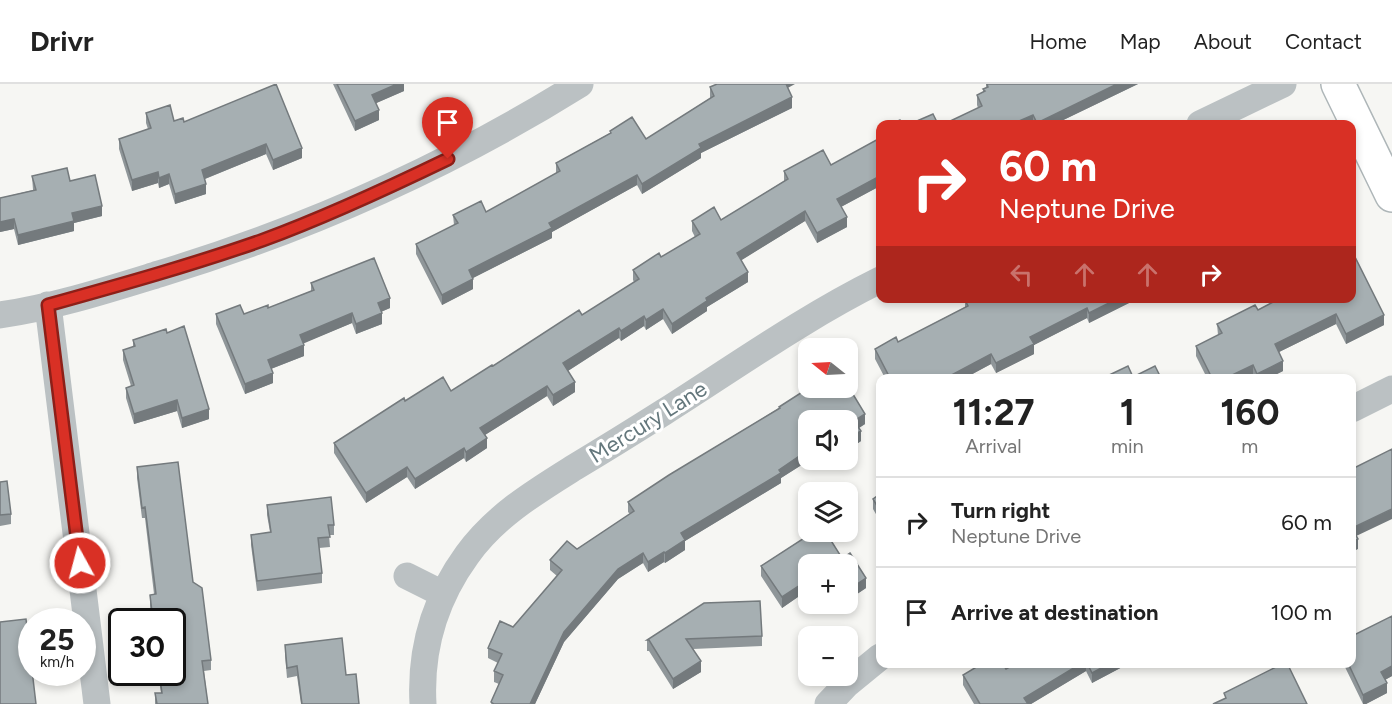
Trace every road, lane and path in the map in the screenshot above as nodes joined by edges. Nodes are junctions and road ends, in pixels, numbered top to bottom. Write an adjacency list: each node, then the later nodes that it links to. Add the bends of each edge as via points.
1 (580, 84): 9 (street, via 489,138 360,201 219,255)
2 (1283, 84): 4 (street)
3 (1338, 84): 5 (street)
4 (1208, 120)
5 (1356, 120)
6 (1356, 121): 7 (street)
7 (1392, 195)
8 (876, 282): 14 (street, Mercury Lane, via 530,495 480,538)
9 (48, 305): 10 (street); 16 (street)
10 (0, 315)
11 (1392, 389): 12 (street)
12 (1356, 407)
13 (407, 576): 14 (street)
14 (444, 594): 17 (street, Mercury Lane, via 428,637)
15 (876, 660): 18 (street)
16 (97, 704)
17 (423, 704)
18 (828, 704)

